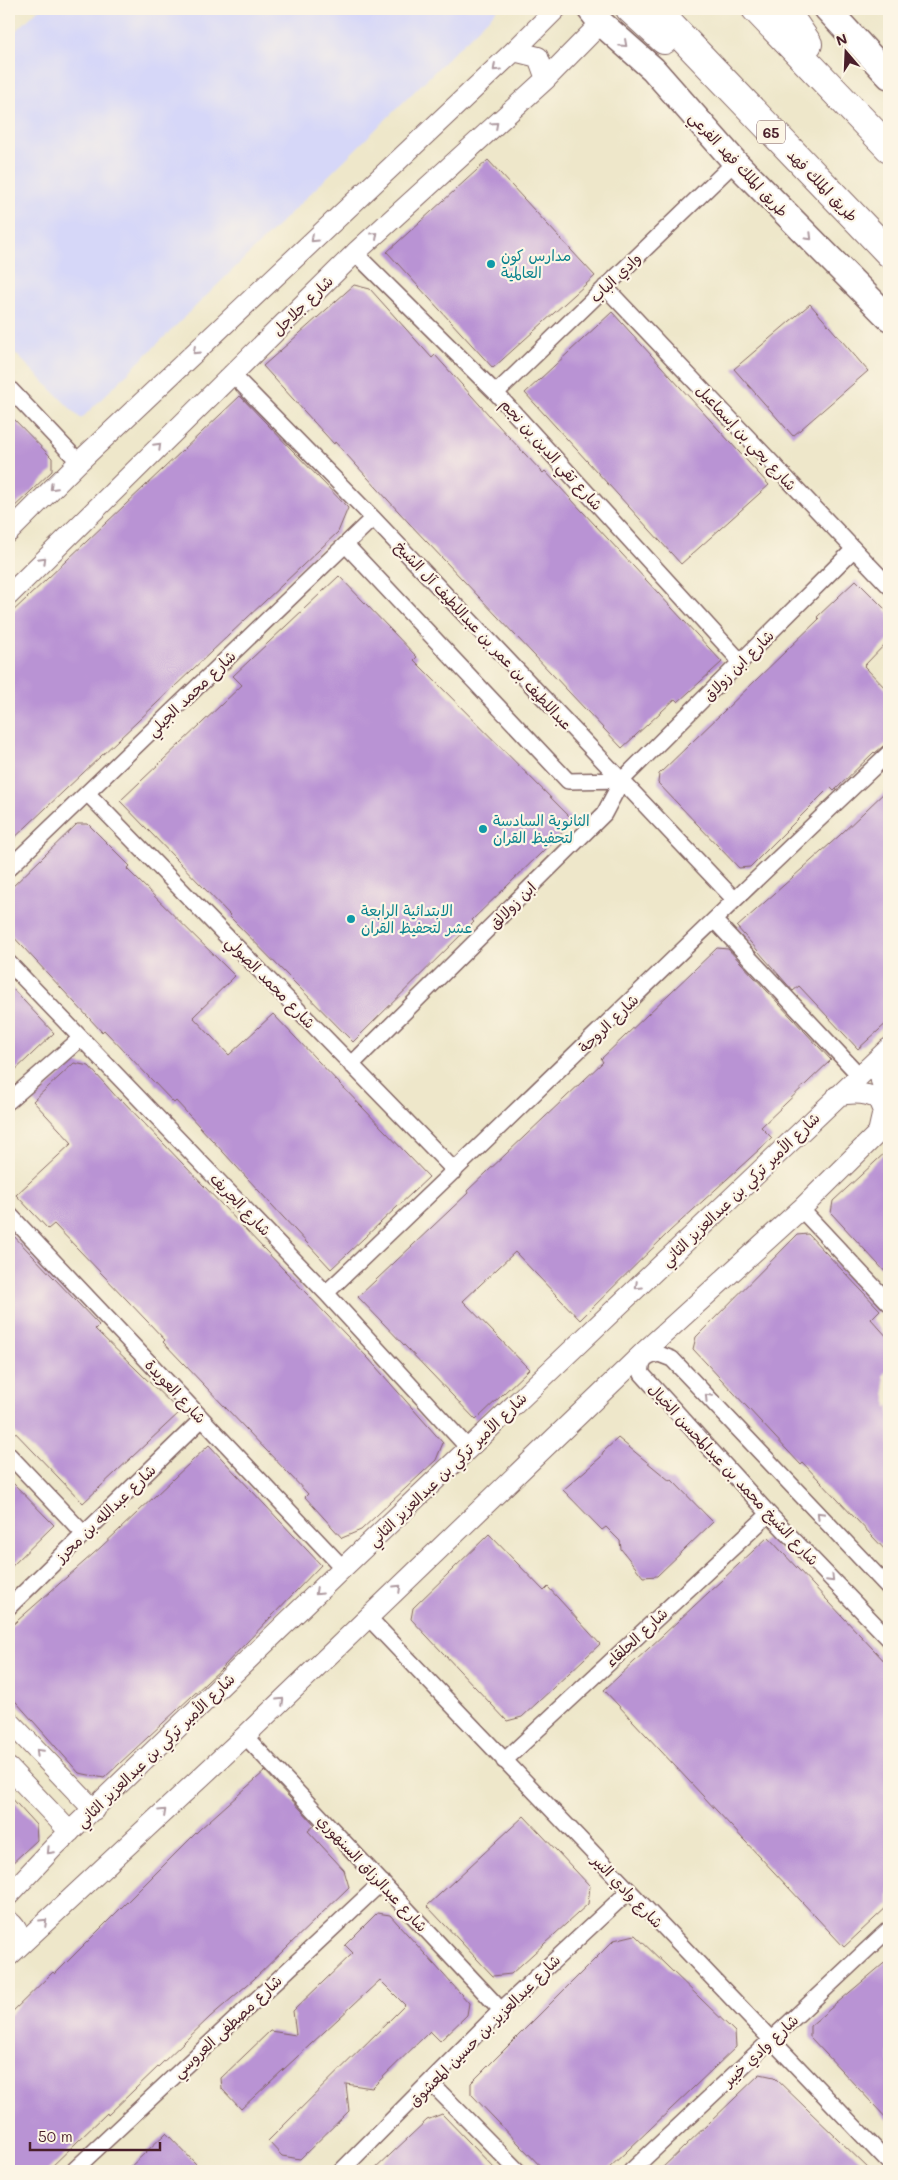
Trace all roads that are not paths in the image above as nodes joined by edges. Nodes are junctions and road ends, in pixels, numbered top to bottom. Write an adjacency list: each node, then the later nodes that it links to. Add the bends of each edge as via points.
1 (556, 9): 8 (street)
2 (630, 9): 14 (highway)
3 (655, 9): 14 (highway, طريق الملك فهد / 65)
4 (756, 9): 11 (highway)
5 (784, 9): 11 (highway)
6 (827, 9): 9 (main road)
7 (596, 16): 10 (street, شارع جلاجل); 13 (main road, طريق الملك فهد الفرعي, one-way to 13, via 653,70)
8 (514, 51): 10 (street, via 538,57); 22 (street, one-way to 22)
9 (889, 76)
10 (546, 79): 15 (street, شارع جلاجل, one-way to 10)
11 (866, 124): 12 (highway)
12 (889, 148)
13 (735, 162): 17 (street, وادي الباب); 18 (main road, طريق الملك فهد الفرعي, one-way to 18)
14 (801, 163): 16 (highway, طريق الملك فهد / 65)
15 (355, 253): 19 (street, شارع جلاجل); 21 (street, شارع تقي الدين بن نجم)
16 (889, 253)
17 (605, 287): 21 (street, وادي الباب); 26 (street, شارع يحي بن إسماعيل)
18 (889, 318)
19 (231, 373): 23 (street, عبداللطيف بن عمر بن عبداللطيف آل الشيخ); 28 (street, شارع جلاجل, one-way to 19)
20 (9, 388): 22 (street)
21 (496, 393): 29 (street, شارع تقي الدين بن نجم)
22 (79, 462): 24 (street, one-way to 24)
23 (373, 518): 25 (street, شارع محمد الجيلي); 31 (street, عبداللطيف بن عمر بن عبداللطيف آل الشيخ)
24 (9, 532)
25 (346, 545): 31 (street, via 568,781); 32 (street, شارع محمد الجيلي)
26 (853, 550): 27 (street, شارع يحي بن إسماعيل); 29 (street, شارع ابن زولاق)
27 (889, 586)
28 (10, 592)
29 (741, 662): 31 (street, شارع ابن زولاق)
30 (889, 753): 34 (street, شارع الروحة)
31 (622, 780): 34 (street, عبداللطيف بن عمر بن عبداللطيف آل الشيخ); 39 (street, ابن زولالق, via 604,814)
32 (87, 793): 33 (street, شارع محمد الجيلي); 39 (street, شارع محمد الصولي)
33 (9, 868)
34 (734, 899): 35 (street, شارع الروحة)
35 (714, 920): 40 (street); 45 (street, شارع الروحة)
36 (9, 963): 37 (street, شارع الجريف)
37 (82, 1038): 43 (street); 48 (street, شارع الجريف)
38 (886, 1051): 40 (street, شارع الأمير تركي بن عبدالعزيز الثاني); 41 (street, via 878,1075)
39 (351, 1065): 45 (street, شارع محمد الصولي)
40 (859, 1075): 42 (street, شارع الأمير تركي بن عبدالعزيز الثاني)
41 (889, 1094)
42 (838, 1096): 44 (street, via 857,1093 878,1099); 51 (street, شارع الأمير تركي بن عبدالعزيز الثاني, one-way to 51)
43 (9, 1101)
44 (884, 1128): 46 (street)
45 (455, 1171): 48 (street, شارع الروحة)
46 (801, 1209): 49 (street); 58 (street, one-way to 46, via 645,1351)
47 (9, 1214): 50 (street, شارع العويدة)
48 (326, 1293): 51 (street, شارع الجريف)
49 (889, 1303)
50 (202, 1418): 54 (street, شارع عبدالله بن محرز); 55 (street, شارع العويدة)
51 (469, 1449): 55 (street, شارع الأمير تركي بن عبدالعزيز الثاني)
52 (9, 1455): 54 (street)
53 (769, 1514): 56 (street, شارع الشيخ محمد بن عبدالمحسن الخيال, one-way to 53, via 672,1359 659,1354 644,1360 642,1374); 59 (street, شارع الشيخ محمد بن عبدالمحسن الخيال, one-way to 59); 62 (street, شارع الحلقاء)
54 (84, 1534): 57 (street, شارع عبدالله بن محرز)
55 (343, 1568): 66 (street, شارع الأمير تركي بن عبدالعزيز الثاني, one-way to 66)
56 (889, 1588)
57 (9, 1607)
58 (368, 1617): 61 (street, one-way to 58); 62 (street, شارع وادي النير)
59 (889, 1639)
60 (9, 1721): 64 (street, one-way to 60)
61 (245, 1736): 68 (street, شارع عبدالرزاق السنهوري); 73 (street, one-way to 61)
62 (504, 1761): 69 (street, شارع وادي النير)
63 (9, 1768): 65 (street)
64 (68, 1783): 65 (street, via 69,1806); 66 (street)
65 (49, 1809): 67 (street)
66 (94, 1810): 67 (street, شارع الأمير تركي بن عبدالعزيز الثاني)
67 (70, 1832): 70 (street, شارع الأمير تركي بن عبدالعزيز الثاني, one-way to 70)
68 (382, 1882): 74 (street, شارع عبدالرزاق السنهوري); 78 (street, شارع مصطفى العروسي)
69 (629, 1891): 74 (street, شارع عبدالعزيز بن حسين المعشوق); 75 (street, شارع وادي النير)
70 (9, 1895)
71 (9, 1921): 73 (street, via 19,1934)
72 (889, 1928): 75 (street, شارع وادي خيبر)
73 (13, 1952)
74 (501, 2010): 76 (street, شارع عبدالعزيز بن حسين المعشوق)
75 (770, 2040): 77 (street, شارع وادي النير); 81 (street, شارع وادي خيبر)
76 (431, 2083): 79 (street, شارع عبدالعزيز بن حسين المعشوق); 80 (street)
77 (889, 2163)
78 (73, 2171)
79 (341, 2171)
80 (518, 2171)
81 (631, 2171)

